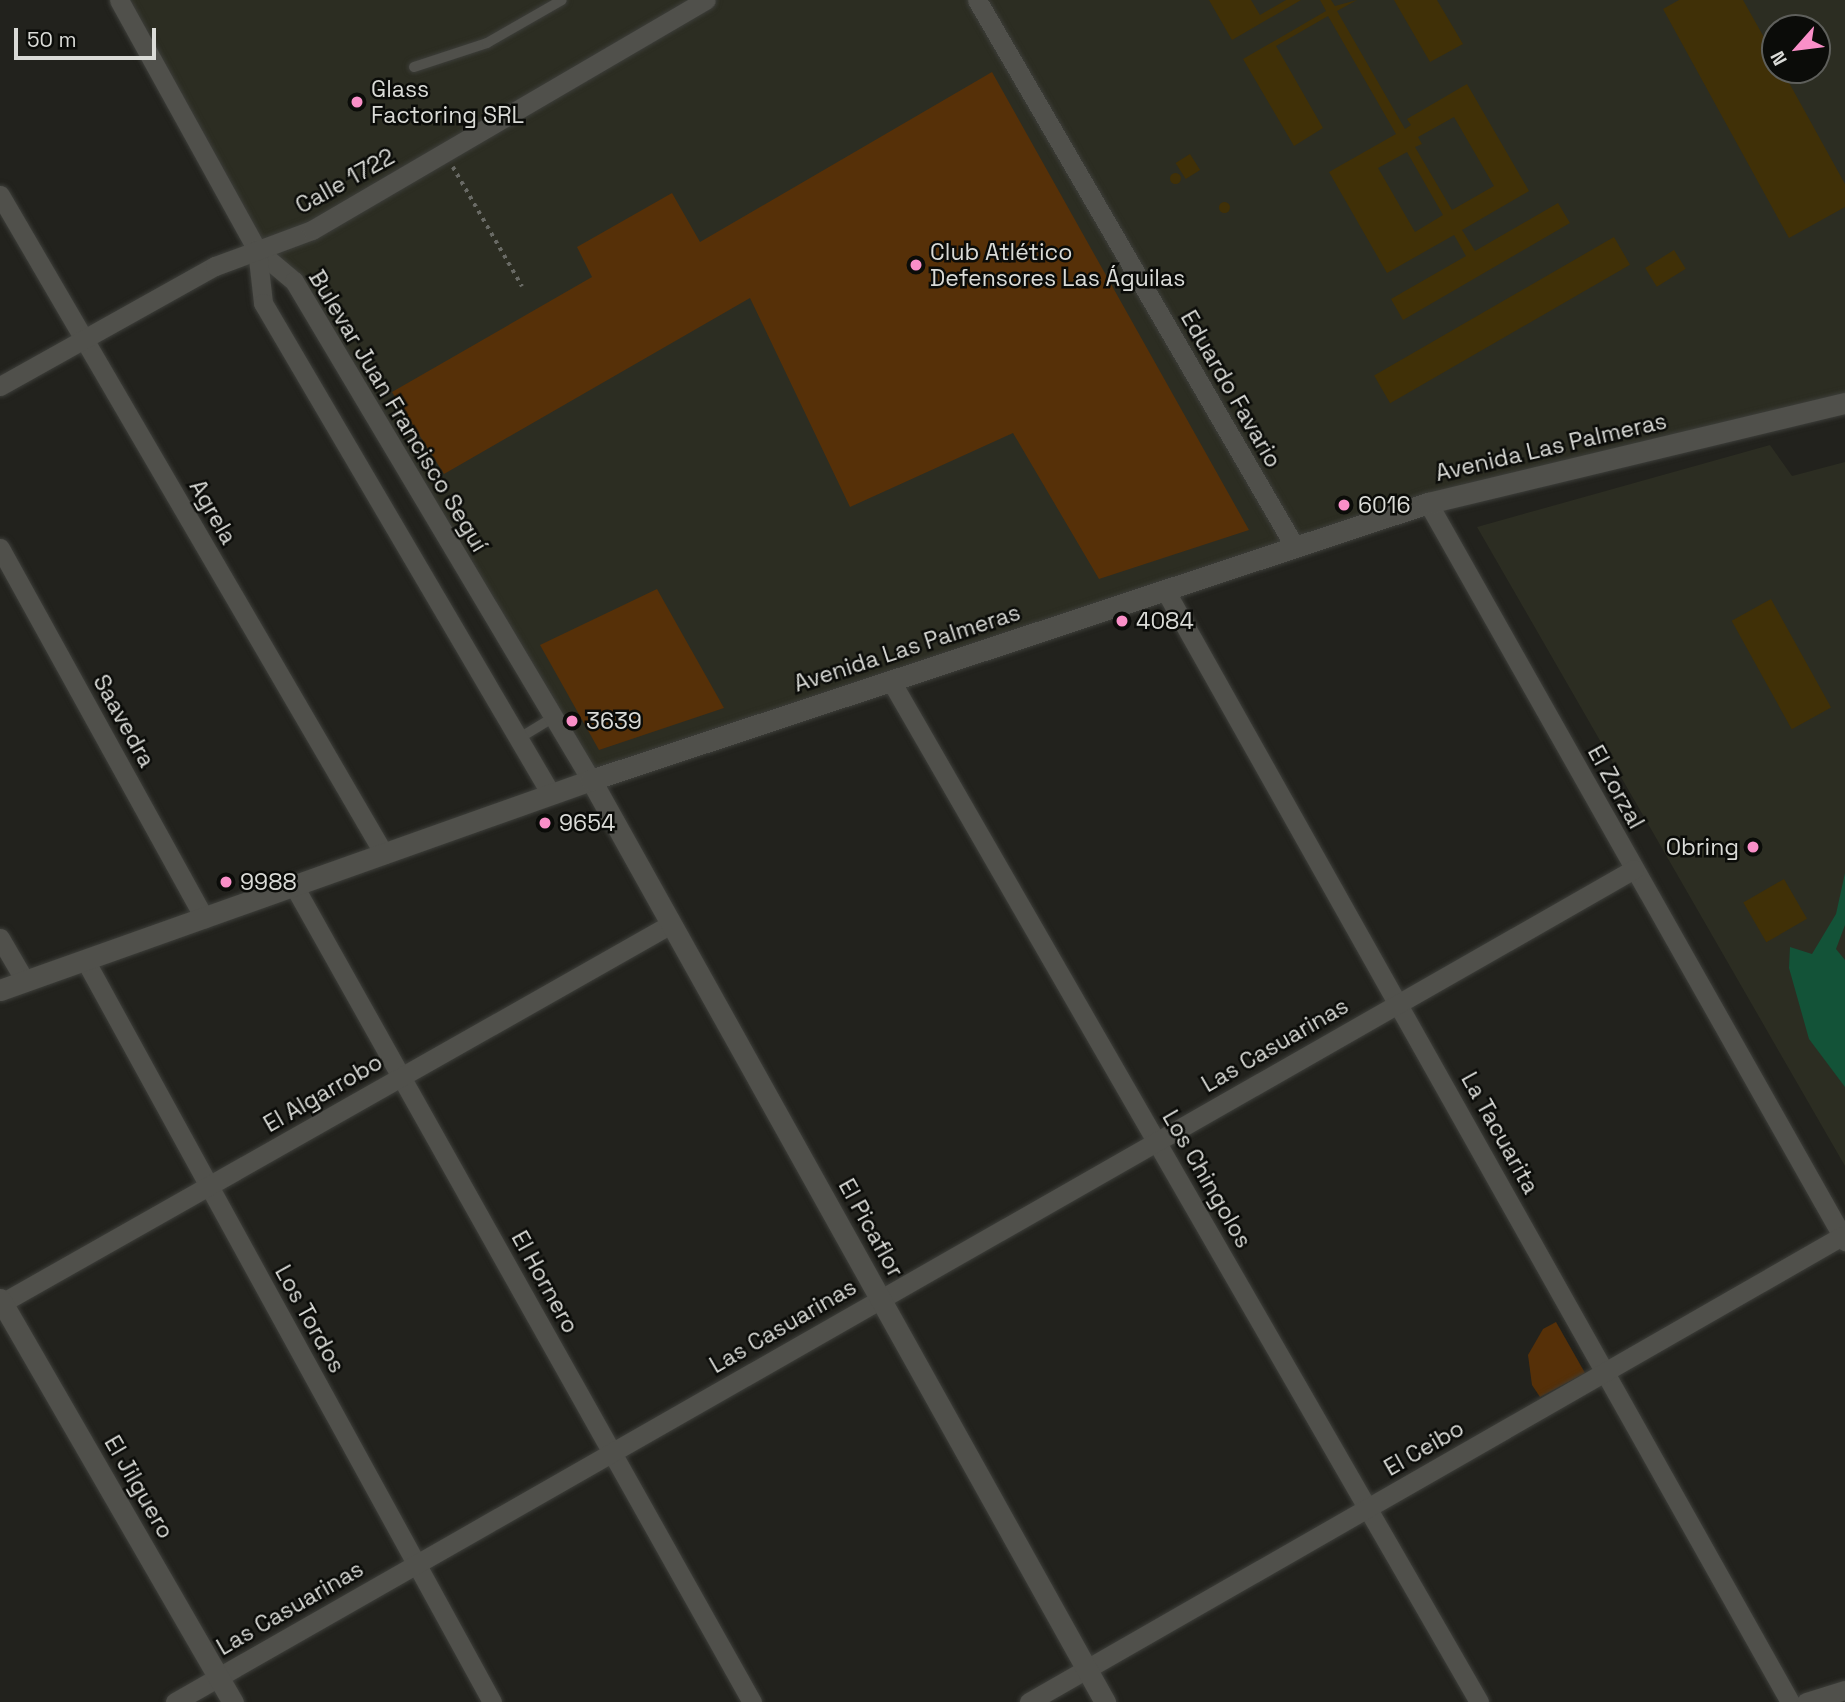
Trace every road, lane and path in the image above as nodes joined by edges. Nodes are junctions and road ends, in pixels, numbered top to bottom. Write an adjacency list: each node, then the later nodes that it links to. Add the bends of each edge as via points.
1 (119, 0): 8 (street)
2 (562, 0): 5 (lane, via 487,43)
3 (706, 0): 6 (street, Calle 1722)
4 (977, 0): 14 (street, Eduardo Favario)
5 (414, 67)
6 (444, 152): 8 (street, Calle 1722, via 312,230); 9 (path)
7 (0, 195): 10 (street, Agrela)
8 (257, 250): 10 (street, Calle 1722, via 215,265); 18 (street, Bulevar Juan Francisco Seguí, via 294,281); 19 (street, via 263,303)
9 (522, 286)
10 (85, 341): 11 (street, Calle 1722); 22 (street, Agrela)
11 (0, 386)
12 (1845, 403): 13 (main road, Avenida Las Palmeras)
13 (1428, 503): 14 (main road, Avenida Las Palmeras); 23 (street, El Zorzal)
14 (1295, 547): 16 (main road, Avenida Las Palmeras)
15 (0, 548): 25 (street, Saavedra)
16 (1165, 590): 17 (main road, Avenida Las Palmeras); 31 (street, La Tacuarita)
17 (891, 681): 20 (main road, Avenida Las Palmeras); 33 (street, Los Chingolos)
18 (554, 717): 19 (lane); 20 (street, Bulevar Juan Francisco Seguí)
19 (518, 739): 21 (street)
20 (591, 780): 21 (main road, Avenida Las Palmeras); 26 (main road, El Picaflor)
21 (551, 794): 22 (main road, Avenida Las Palmeras)
22 (384, 854): 24 (main road, Avenida Las Palmeras)
23 (1634, 869): 31 (street, Las Casuarinas); 35 (street, El Zorzal)
24 (295, 886): 25 (main road, Avenida Las Palmeras); 32 (street, El Hornero)
25 (204, 918): 28 (main road, Avenida Las Palmeras)
26 (671, 924): 32 (street, El Algarrobo); 36 (main road, El Picaflor)
27 (0, 938): 29 (street)
28 (85, 960): 29 (main road, Avenida Las Palmeras); 34 (street, Los Tordos)
29 (25, 981): 30 (main road, Avenida Las Palmeras)
30 (0, 990)
31 (1399, 1003): 33 (street, Las Casuarinas); 38 (street, La Tacuarita)
32 (402, 1076): 34 (street, El Algarrobo); 39 (street, El Hornero)
33 (1157, 1141): 36 (street, Las Casuarinas); 40 (street, Los Chingolos)
34 (209, 1186): 37 (street, El Algarrobo); 41 (street, Los Tordos)
35 (1844, 1238): 38 (street, El Ceibo)
36 (880, 1299): 39 (street, Las Casuarinas); 42 (main road, El Picaflor)
37 (1, 1302): 43 (main road, El Jilguero)
38 (1606, 1372): 40 (street, El Ceibo); 52 (street, La Tacuarita)
39 (612, 1452): 41 (street, Las Casuarinas); 48 (street, El Hornero)
40 (1369, 1507): 42 (street, El Ceibo); 51 (street, Los Chingolos)
41 (416, 1564): 43 (street, Las Casuarinas); 47 (street, Los Tordos)
42 (1087, 1669): 49 (street, El Ceibo); 50 (main road, El Picaflor)
43 (219, 1677): 45 (street, Las Casuarinas); 46 (main road, El Jilguero)
44 (1845, 1690): 53 (street)
45 (175, 1702)
46 (233, 1702)
47 (492, 1702)
48 (752, 1702)
49 (1029, 1702)
50 (1105, 1702)
51 (1479, 1702)
52 (1790, 1702)
53 (1806, 1702)

